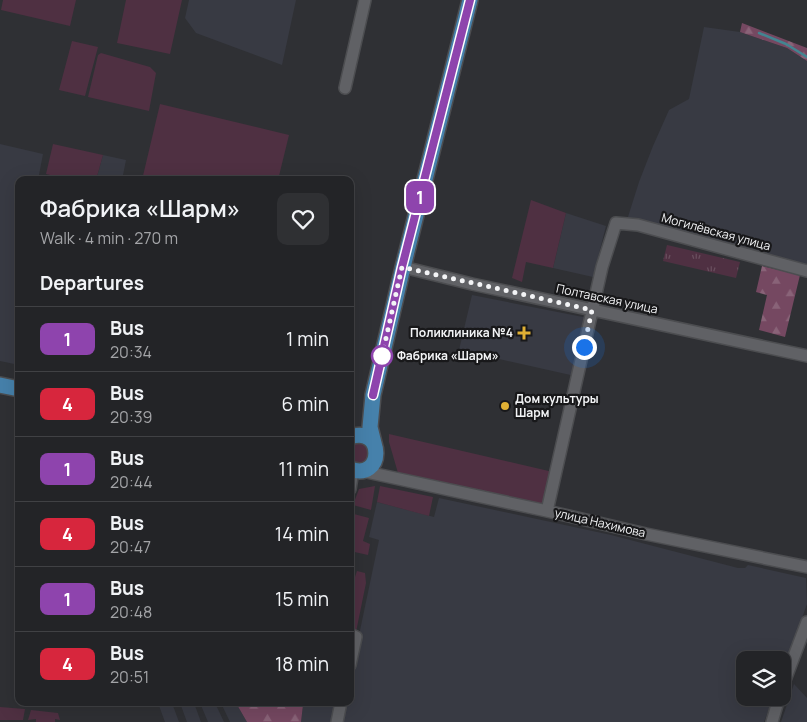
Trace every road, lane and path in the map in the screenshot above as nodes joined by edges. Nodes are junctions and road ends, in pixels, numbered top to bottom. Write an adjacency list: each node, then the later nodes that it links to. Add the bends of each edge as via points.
1 (365, 0): 3 (street)
2 (470, 0): 4 (main road)
3 (345, 88)
4 (402, 267): 6 (street, Полтавская улица); 10 (main road)
5 (807, 271): 6 (street, Могилёвская улица, via 638,225 616,223)
6 (592, 310): 7 (street, Полтавская улица); 16 (street)
7 (807, 356)
8 (0, 385): 9 (main road)
9 (15, 388)
10 (373, 395): 11 (main road); 13 (main road, via 370,427)
11 (354, 432)
12 (354, 436): 13 (main road, via 366,437)
13 (376, 449): 14 (main road, via 371,466); 15 (street, via 382,465)
14 (355, 470): 15 (street, улица Нахимова)
15 (394, 477): 16 (street, улица Нахимова)
16 (547, 511): 17 (street, улица Нахимова)
17 (807, 567)
18 (807, 622): 19 (street)
19 (791, 664)
20 (340, 706): 22 (street)
21 (777, 706): 23 (street)
22 (337, 722)
23 (772, 722)

